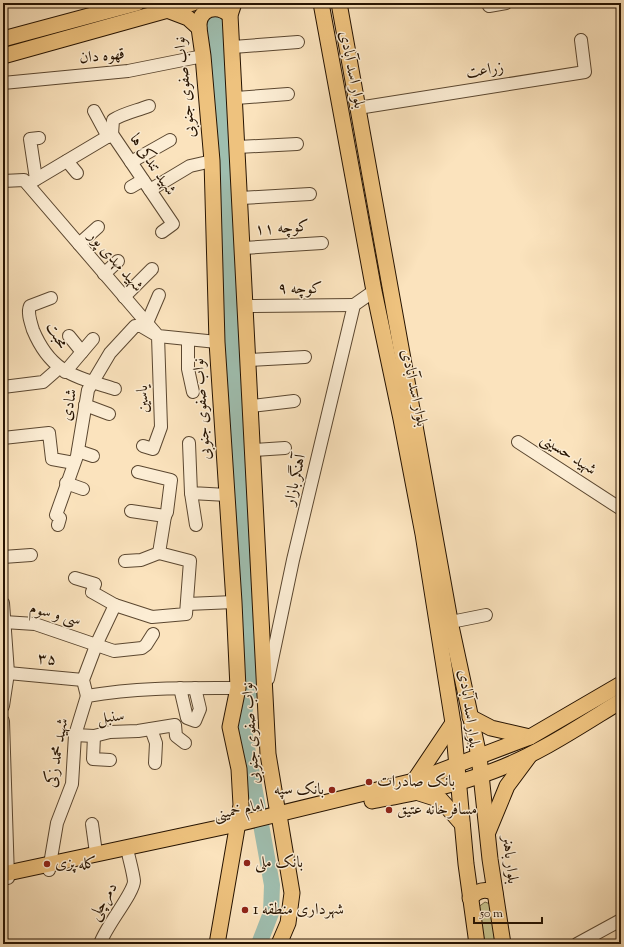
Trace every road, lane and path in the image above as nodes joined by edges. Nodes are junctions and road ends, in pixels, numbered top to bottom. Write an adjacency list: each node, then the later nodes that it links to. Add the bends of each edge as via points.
1 (137, 3): 9 (main road)
2 (193, 3): 8 (main road)
3 (339, 3): 24 (main road, بلوار اسد آبادی)
4 (490, 3): 5 (street, via 489,6)
5 (506, 3)
6 (320, 5): 44 (main road, بلوار اسد آبادی)
7 (232, 9): 10 (main road, via 209,9 202,14); 17 (main road, نواب صفوی جنوبی)
8 (167, 10): 10 (main road, نواب صفوی جنوبی, via 188,18); 13 (main road)
9 (58, 25): 11 (main road); 13 (main road, via 53,34)
10 (198, 28): 19 (main road, نواب صفوی جنوبی)
11 (33, 32): 12 (main road); 16 (main road, via 41,35)
12 (3, 39)
13 (63, 39): 16 (main road)
14 (581, 40): 24 (street, زراعت, via 585,72)
15 (298, 42): 17 (street)
16 (40, 46): 18 (main road)
17 (233, 46): 22 (main road, نواب صفوی جنوبی)
18 (3, 56)
19 (203, 56): 20 (street, قهوه دان, via 128,71); 32 (main road, نواب صفوی جنوبی)
20 (3, 83)
21 (288, 94): 22 (street)
22 (236, 98): 30 (main road, نواب صفوی جنوبی)
23 (149, 106): 26 (street, via 112,120)
24 (358, 108): 42 (main road, بلوار اسد آبادی)
25 (94, 111): 26 (street)
26 (110, 136): 31 (street, شهید تندکی ها); 33 (street, شهید تندکی ها)
27 (39, 138): 36 (street, via 30,139)
28 (170, 140): 33 (street)
29 (297, 144): 30 (street)
30 (238, 147): 40 (main road, نواب صفوی جنوبی)
31 (67, 161): 34 (street); 36 (street, شهید تندکی ها)
32 (212, 161): 37 (street, via 190,166); 62 (main road, نواب صفوی جنوبی)
33 (131, 162): 37 (street, شهید تندکی ها)
34 (77, 173)
35 (3, 181): 36 (street)
36 (32, 182): 46 (street, شهید مهدی پور)
37 (147, 185): 38 (street); 43 (street, شهید تندکی ها, via 173,224)
38 (131, 187)
39 (310, 194): 40 (street)
40 (241, 198): 47 (main road, نواب صفوی جنوبی)
41 (98, 227): 46 (street)
42 (379, 229): 44 (main road); 104 (main road, بلوار اسد آبادی)
43 (162, 232)
44 (363, 232): 51 (main road, بلوار اسد آبادی)
45 (322, 243): 47 (street, کوچه ۱۱)
46 (79, 244): 50 (street, شهید مهدی پور)
47 (244, 248): 56 (main road, نواب صفوی جنوبی)
48 (118, 261): 50 (street)
49 (152, 268): 53 (street)
50 (104, 274): 53 (street, شهید مهدی پور)
51 (374, 291): 55 (street); 120 (main road, بلوار اسد آبادی, via 402,419)
52 (159, 295): 57 (street)
53 (124, 297): 57 (street, شهید مهدی پور)
54 (51, 298): 66 (street, محبت, via 30,306 28,310 31,324 44,352)
55 (354, 305): 56 (street, کوچه ۹); 110 (street, آهنگر بازار, via 293,560)
56 (246, 306): 65 (main road, نواب صفوی جنوبی)
57 (147, 323): 59 (street, شهید مهدی پور)
58 (69, 336): 63 (street)
59 (158, 336): 61 (street); 67 (street, شادی, via 141,326 135,326 110,353); 78 (street, یاسین, via 161,427 153,449)
60 (93, 339): 63 (street)
61 (188, 340): 62 (street); 70 (street, via 188,369)
62 (217, 342): 87 (main road, نواب صفوی جنوبی)
63 (82, 352): 66 (street)
64 (305, 357): 65 (street)
65 (249, 360): 73 (main road, نواب صفوی جنوبی)
66 (62, 370): 67 (street, محبت); 68 (street, via 43,382)
67 (91, 382): 69 (street, محبت); 72 (street, شادی)
68 (3, 387)
69 (115, 390)
70 (193, 392)
71 (294, 401): 73 (street)
72 (85, 405): 74 (street); 82 (street, شادی)
73 (252, 406): 80 (main road, نواب صفوی جنوبی)
74 (109, 414)
75 (3, 438): 82 (street, via 49,433 52,459)
76 (518, 442): 88 (street, شهید حسینی)
77 (189, 443): 86 (street)
78 (143, 446)
79 (285, 448): 80 (street)
80 (254, 450): 110 (main road, نواب صفوی جنوبی, via 260,476)
81 (93, 456): 82 (street)
82 (76, 457): 84 (street, شادی)
83 (138, 472): 90 (street, via 171,480 167,512)
84 (66, 483): 85 (street); 91 (street, شادی, via 56,515 60,518)
85 (83, 489)
86 (191, 493): 87 (street); 92 (street)
87 (227, 494): 99 (main road, نواب صفوی جنوبی)
88 (621, 509)
89 (131, 511): 90 (street)
90 (164, 516): 93 (street)
91 (58, 525)
92 (196, 525)
93 (159, 553): 96 (street, via 141,560); 100 (street, via 190,561)
94 (31, 555): 95 (street)
95 (3, 557)
96 (126, 561)
97 (75, 578): 101 (street, via 95,584 92,592)
98 (3, 602): 103 (street)
99 (234, 602): 100 (street); 113 (main road, نواب صفوی جنوبی)
100 (186, 604): 101 (street, via 186,614 152,617)
101 (115, 605): 106 (street)
102 (486, 615): 104 (street)
103 (4, 622): 106 (street, سی و سوم, via 35,624); 107 (street)
104 (451, 622): 118 (main road, بلوار اسد آبادی)
105 (153, 634): 106 (street, سی و سوم, via 146,645 136,649 114,650)
106 (97, 643): 108 (street)
107 (8, 673): 108 (street, ۳۵); 116 (street)
108 (83, 680): 114 (street)
109 (621, 684): 117 (main road)
110 (266, 687): 135 (main road, نواب صفوی جنوبی, via 268,754)
111 (180, 688): 112 (street); 112 (street, via 187,718 195,721 200,709); 114 (street, via 123,690)
112 (195, 688): 113 (street)
113 (238, 688): 138 (main road, نواب صفوی جنوبی, via 230,728 239,769)
114 (87, 696): 122 (street, شهید محمد زکی)
115 (621, 701): 117 (main road)
116 (3, 706)
117 (583, 716): 124 (main road, امام خمینی); 126 (main road, امام خمینی)
118 (470, 717): 124 (main road, via 492,728); 127 (main road, بلوار اسد آبادی)
119 (3, 721): 134 (street)
120 (453, 723): 130 (main road, بلوار اسد آبادی); 133 (main road)
121 (150, 729): 123 (street, سنبل); 125 (street, سنبل, via 175,725 176,736); 129 (street, via 156,743)
122 (75, 735): 123 (street, سنبل); 142 (street, شهید محمد زکی, via 72,784 57,823)
123 (94, 736): 128 (street, via 93,760)
124 (530, 737): 127 (main road, امام خمینی)
125 (185, 744)
126 (530, 755): 131 (main road, امام خمینی); 139 (main road, via 507,786)
127 (479, 756): 130 (main road, امام خمینی); 131 (main road, بلوار باهنر)
128 (110, 760)
129 (155, 763)
130 (457, 764): 132 (main road, بلوار اسد آبادی); 133 (main road, امام خمینی)
131 (482, 775): 132 (main road, امام خمینی); 139 (main road, بلوار باهنر)
132 (458, 782): 133 (main road, امام خمینی); 137 (main road)
133 (415, 787): 135 (main road, امام خمینی); 137 (main road, via 441,800)
134 (4, 790): 143 (street)
135 (276, 818): 138 (main road, امام خمینی); 149 (main road, نواب صفوی جنوبی, via 292,893 288,923)
136 (92, 824): 141 (street)
137 (462, 824): 145 (main road)
138 (240, 826): 140 (main road, امام خمینی); 148 (main road, نواب صفوی جنوبی)
139 (487, 832): 144 (main road, بلوار باهنر)
140 (127, 850): 141 (main road, امام خمینی); 142 (main road, امام خمینی); 147 (street, دمرچلی, via 134,882)
141 (96, 853): 142 (main road, امام خمینی)
142 (49, 867): 143 (main road, امام خمینی)
143 (5, 876)
144 (495, 893): 145 (main road, via 482,890); 151 (main road, بلوار باهنر)
145 (470, 898): 150 (main road)
146 (621, 920): 152 (street)
147 (100, 944)
148 (217, 944)
149 (279, 944)
150 (477, 944)
151 (503, 944)
152 (577, 944)

